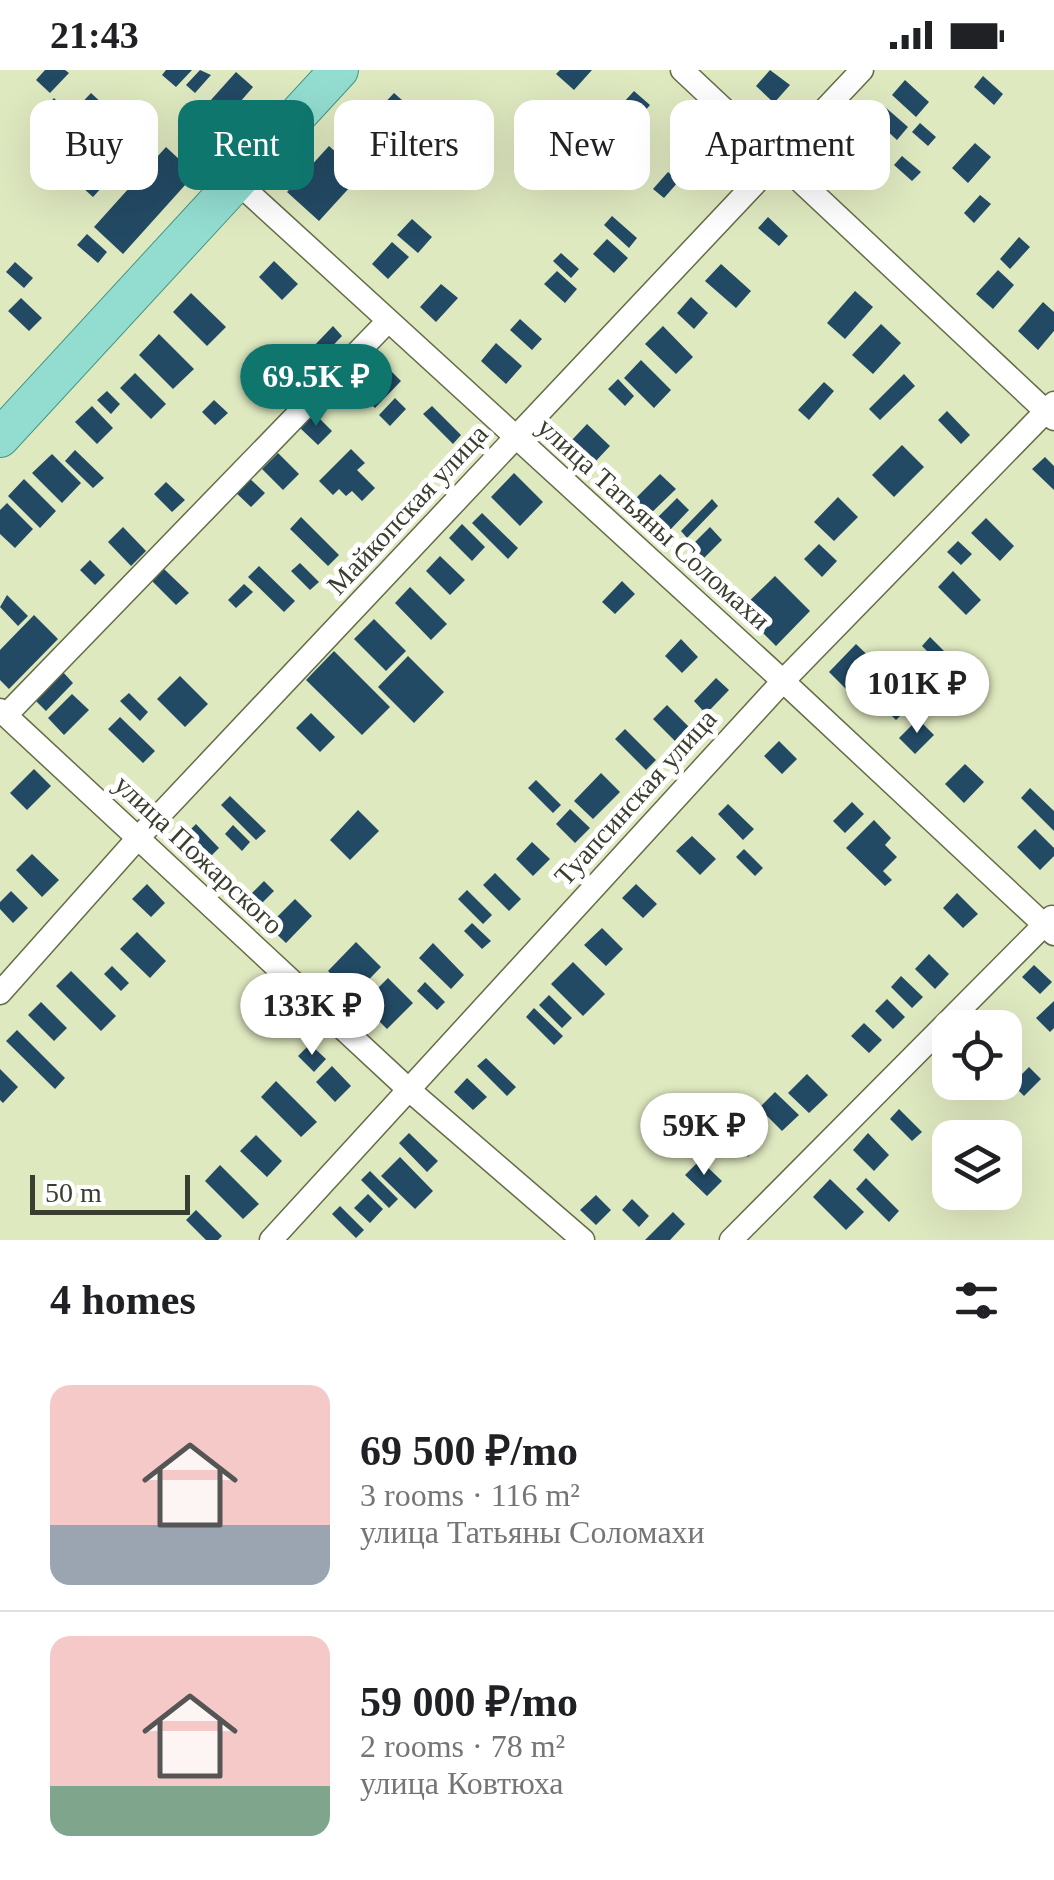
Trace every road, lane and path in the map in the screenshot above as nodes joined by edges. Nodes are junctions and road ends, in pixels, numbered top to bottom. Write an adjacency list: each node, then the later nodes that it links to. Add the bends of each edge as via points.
1 (339, 70): 4 (main road)
2 (682, 70): 5 (street)
3 (862, 70): 6 (street, Майкопская улица)
4 (312, 100)
5 (714, 100)
6 (834, 100)
7 (230, 190): 13 (main road)
8 (246, 190): 11 (street, улица Татьяны Соломахи)
9 (750, 190): 14 (street, Майкопская улица)
10 (811, 190): 12 (street)
11 (388, 321): 14 (street, улица Татьяны Соломахи); 16 (street)
12 (1051, 411): 15 (street, Туапсинская улица)
13 (0, 438)
14 (515, 438): 15 (street, улица Татьяны Соломахи); 17 (street, Майкопская улица)
15 (782, 680): 18 (street, улица Татьяны Соломахи); 20 (street, Туапсинская улица)
16 (3, 712): 17 (street, улица Пожарского)
17 (138, 838): 19 (street, Майкопская улица); 20 (street, улица Пожарского)
18 (1050, 925): 23 (street)
19 (0, 993)
20 (408, 1089): 21 (street, Туапсинская улица); 22 (street, улица Пожарского)
21 (271, 1240)
22 (582, 1240)
23 (732, 1240)

